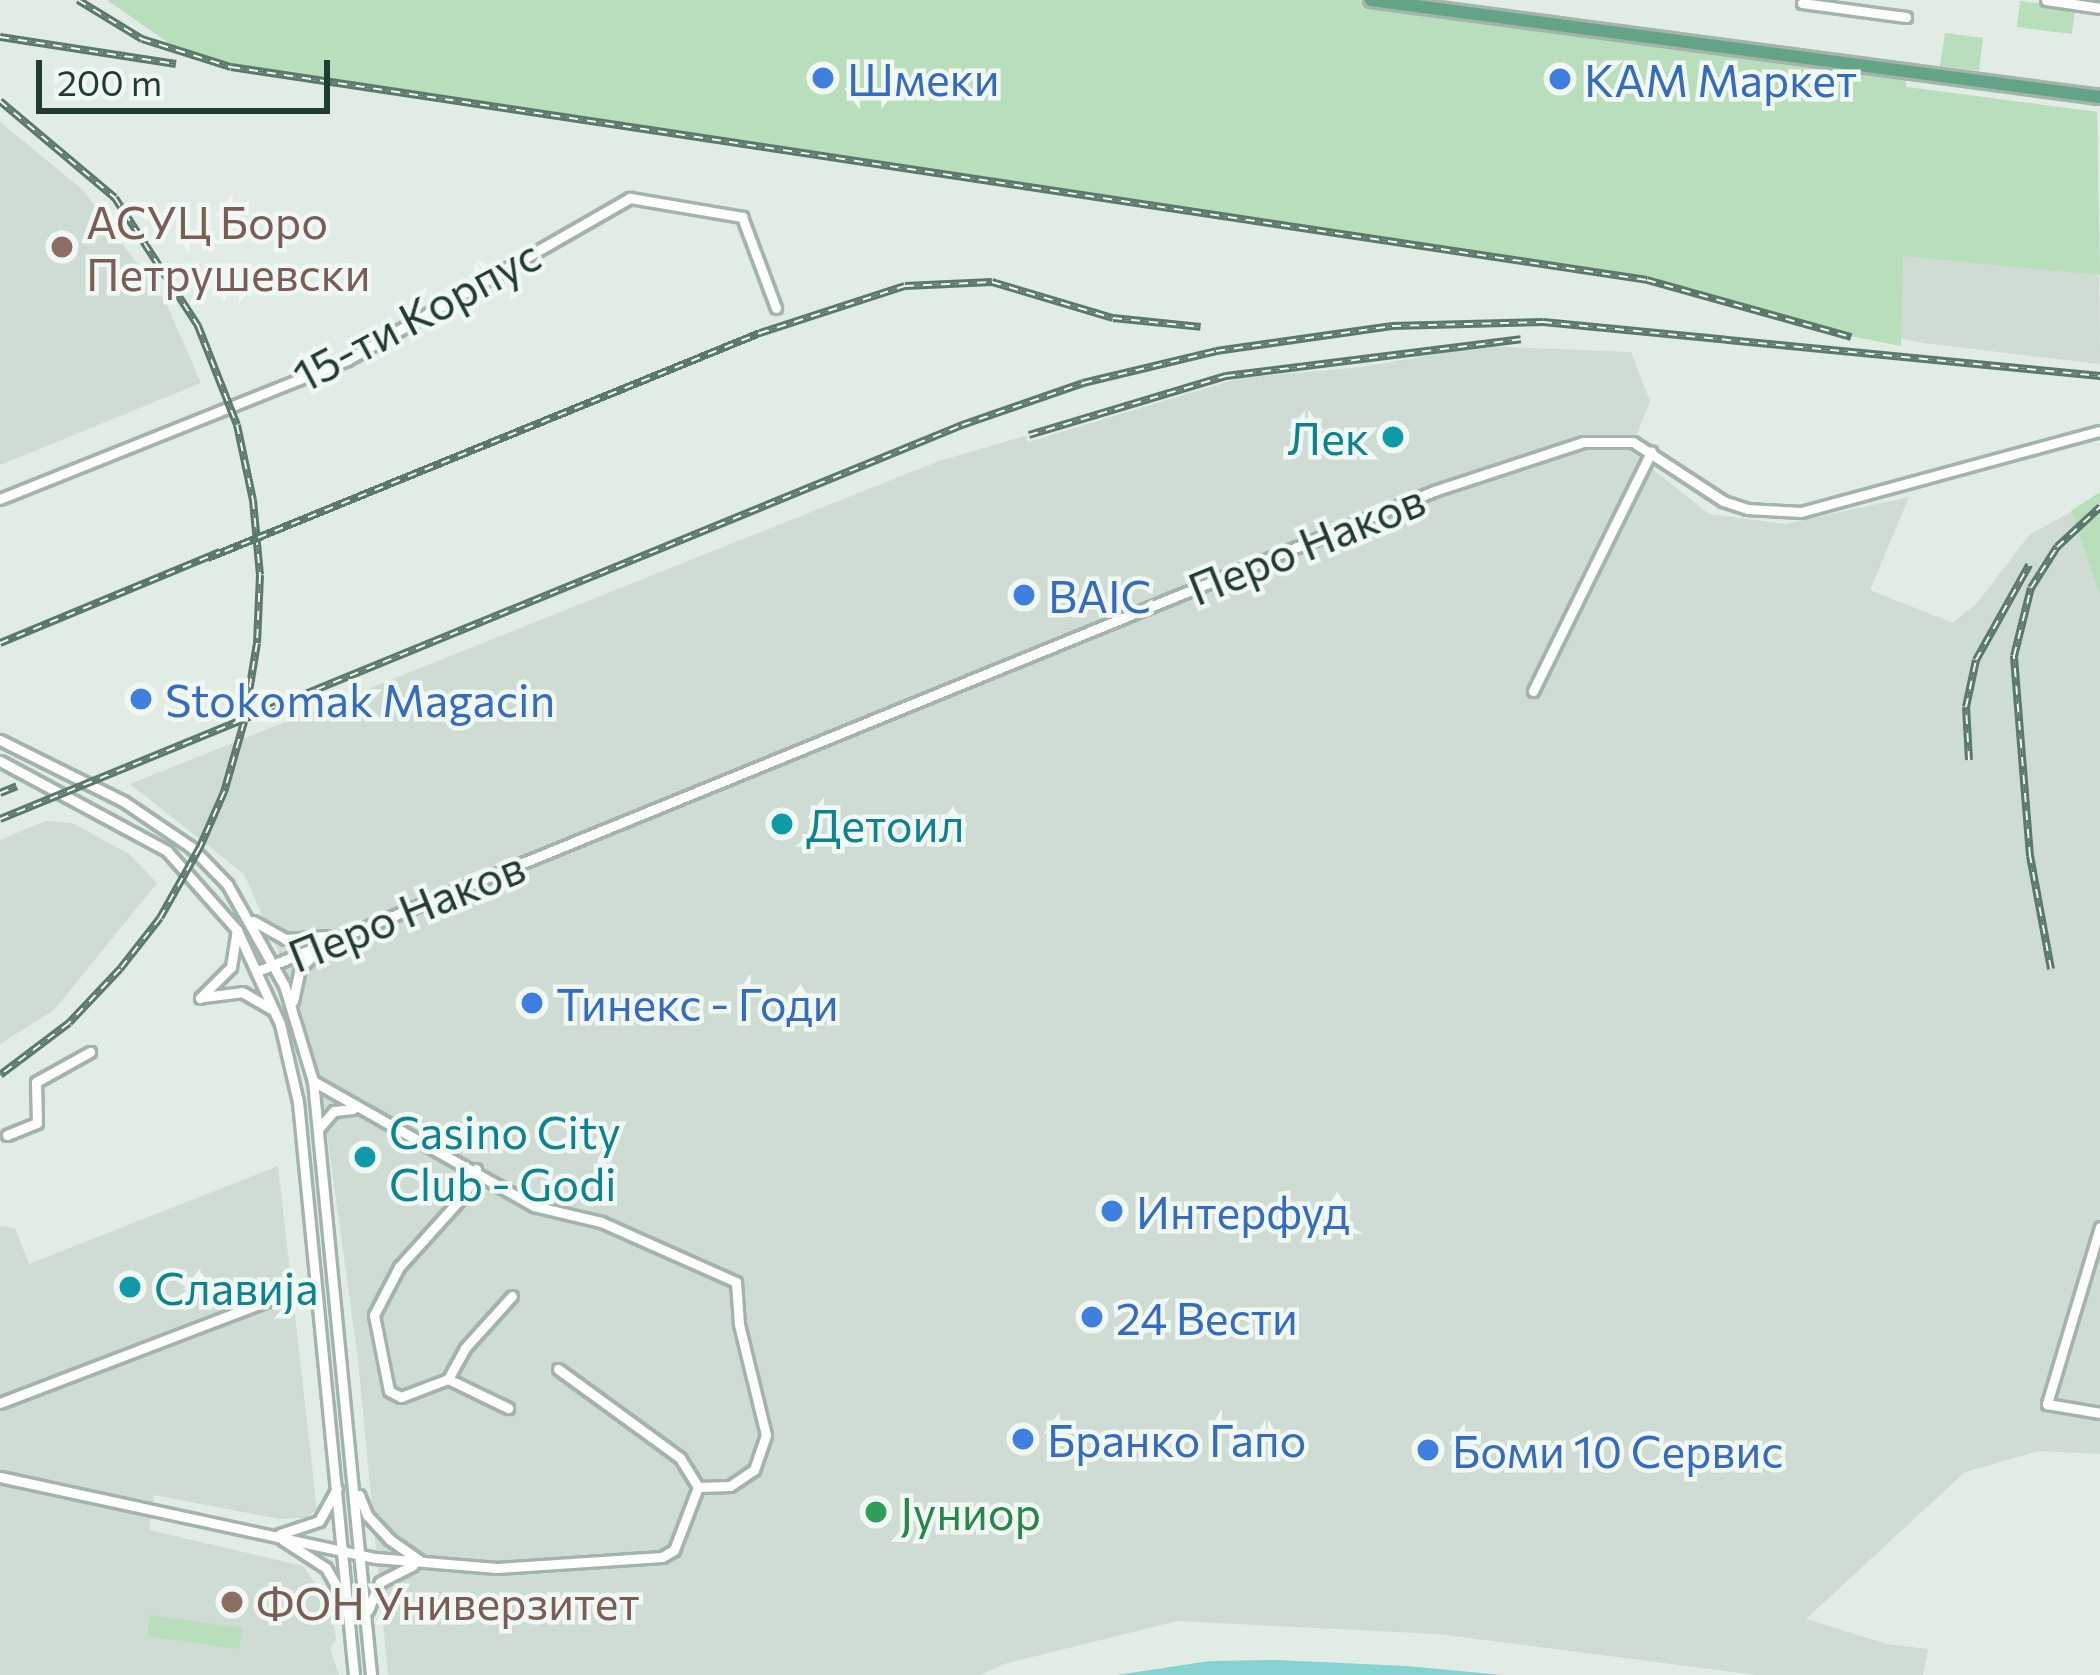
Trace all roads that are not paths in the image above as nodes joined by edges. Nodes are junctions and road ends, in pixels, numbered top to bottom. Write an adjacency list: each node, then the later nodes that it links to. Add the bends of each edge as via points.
1 (1371, 0): 5 (main road)
2 (2046, 0): 6 (street)
3 (1802, 3): 4 (street)
4 (1842, 4): 7 (street)
5 (1464, 6): 8 (main road)
6 (2100, 8)
7 (1906, 17)
8 (2100, 97)
9 (776, 308): 12 (street, 15-ти Корпус, via 742,217 630,198 347,360)
10 (2100, 431): 11 (street, Перо Наков, via 1802,512 1723,500)
11 (1652, 452): 13 (street); 18 (street, Перо Наков, via 1602,439 1465,479)
12 (0, 499)
13 (1533, 691)
14 (0, 740): 16 (street, via 164,826 210,865)
15 (0, 761): 17 (street, via 167,851)
16 (248, 917): 18 (street, via 285,939); 19 (street)
17 (237, 930): 20 (street); 22 (street, via 231,967 200,998 242,992)
18 (339, 934): 19 (street, Перо Наков); 21 (street, via 303,964)
19 (274, 964): 20 (street, Перо Наков); 21 (street)
20 (259, 971): 22 (street)
21 (292, 1006): 24 (street)
22 (275, 1012): 30 (street, via 298,1102)
23 (91, 1052): 27 (street, via 36,1082 37,1123)
24 (313, 1082): 25 (street); 26 (street)
25 (358, 1109): 26 (street, via 334,1111); 28 (street)
26 (319, 1128): 38 (street)
27 (7, 1135)
28 (476, 1169): 33 (street, via 464,1195 399,1267 374,1315 392,1395); 39 (street, via 534,1206 602,1222 736,1282 764,1456 730,1486)
29 (2100, 1226): 36 (street, via 2047,1404)
30 (314, 1283): 34 (street); 40 (street)
31 (512, 1296): 33 (street)
32 (557, 1370): 39 (street, via 680,1458)
33 (448, 1378): 35 (street)
34 (0, 1402)
35 (508, 1408)
36 (2100, 1413)
37 (0, 1477): 41 (street)
38 (352, 1477): 43 (street); 44 (street, via 367,1515)
39 (698, 1487): 44 (street, via 674,1550 662,1557 543,1567)
40 (337, 1489): 41 (street, via 319,1521); 42 (street)
41 (274, 1534): 42 (street); 45 (street, via 326,1568)
42 (341, 1549): 43 (street); 45 (street)
43 (361, 1554): 44 (street); 46 (street)
44 (424, 1563): 46 (street, via 380,1582)
45 (348, 1612): 47 (street)
46 (367, 1613): 48 (street)
47 (354, 1675)
48 (371, 1675)

